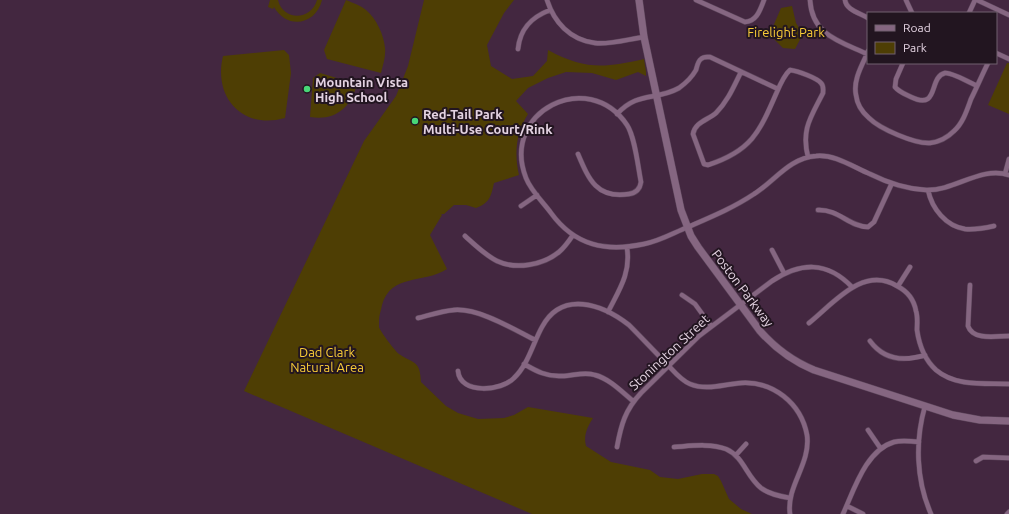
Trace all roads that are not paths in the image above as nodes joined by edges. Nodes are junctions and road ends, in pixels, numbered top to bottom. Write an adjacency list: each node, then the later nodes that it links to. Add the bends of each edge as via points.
1 (547, 0): 9 (street)
2 (639, 0): 14 (street, Poston Parkway)
3 (696, 0): 4 (street, via 751,22)
4 (764, 0)
5 (810, 0): 16 (street, via 813,16 822,30 831,38)
6 (845, 0): 13 (street, via 847,7)
7 (906, 0): 10 (street)
8 (976, 0): 11 (street); 12 (street)
9 (550, 10): 14 (street, via 565,30 586,41 601,43); 15 (street, via 527,24 522,31)
10 (912, 12)
11 (970, 12)
12 (1009, 15)
13 (867, 17)
14 (644, 37): 24 (street, Poston Parkway)
15 (518, 49)
16 (867, 53): 22 (street, via 855,86 860,106 870,120 909,140 931,142 954,132)
17 (997, 53): 18 (street)
18 (1009, 59)
19 (903, 64): 22 (street, via 895,87 918,100 928,99 938,79 945,73)
20 (988, 64): 22 (street)
21 (741, 72): 23 (street); 23 (street, via 725,103 713,116 694,129 693,134 704,164 708,165 734,155 750,141 762,124); 24 (street, via 710,57 704,57 700,59 692,76 681,86)
22 (977, 86)
23 (778, 89): 27 (street, via 790,70 823,84 823,93 806,127)
24 (657, 96): 25 (street, via 635,100); 36 (street, Poston Parkway, via 676,194)
25 (617, 114): 26 (street, via 628,126 632,138 641,182 638,190 614,195 601,190 588,176); 32 (street, via 595,101 577,98 559,101 539,114 525,133 521,154 527,179)
26 (578, 154)
27 (808, 157): 30 (street, via 830,157); 36 (street, via 791,164 761,190 735,206)
28 (1009, 159): 29 (street)
29 (1007, 174): 31 (street, via 980,175 953,186)
30 (892, 183): 31 (street, via 907,188); 34 (street, via 874,222 868,227 860,226 833,212)
31 (928, 190): 35 (street, via 935,209 954,226 971,229)
32 (537, 195): 33 (street); 37 (street, via 556,220)
33 (521, 206)
34 (818, 210)
35 (994, 226)
36 (687, 227): 39 (street, via 657,241); 47 (street, Poston Parkway, via 698,247)
37 (573, 235): 38 (street, via 560,251 548,259 519,265 498,261); 39 (street, via 599,246)
38 (465, 236)
39 (627, 248): 48 (street, via 627,272)
40 (772, 250): 42 (street)
41 (910, 267): 44 (street)
42 (784, 273): 45 (street, Stonington Street, via 802,267 817,267 837,274); 47 (street, Stonington Street)
43 (970, 285): 52 (street, via 970,331 980,336)
44 (898, 286): 45 (street, via 887,281 874,280); 55 (street, via 910,297 915,307 918,336)
45 (852, 287): 50 (street)
46 (682, 295): 51 (street, via 695,304)
47 (740, 304): 51 (street, Stonington Street); 61 (street, Poston Parkway, via 770,342 801,365)
48 (608, 312): 53 (street, via 585,304 564,307 546,321); 57 (street, via 629,325)
49 (418, 318): 53 (street, via 446,311 470,311)
50 (810, 323)
51 (711, 326): 57 (street, Stonington Street)
52 (1009, 336)
53 (535, 340): 56 (street)
54 (870, 341): 55 (street, via 881,352 895,359)
55 (925, 355): 59 (street, via 937,370 956,381)
56 (524, 364): 58 (street, via 512,380 489,389 464,383); 60 (street, via 550,376 585,373 597,376)
57 (668, 366): 60 (street, Stonington Street); 72 (street, via 684,381 696,386 709,388 757,384 777,391 792,404 804,424 807,447 804,463)
58 (458, 371)
59 (1009, 384)
60 (634, 401): 66 (street, Stonington Street, via 623,420)
61 (925, 406): 62 (street, Poston Parkway, via 969,419); 64 (street)
62 (1009, 421)
63 (868, 430): 68 (street)
64 (918, 442): 68 (street, via 894,442); 78 (street, via 919,472)
65 (746, 444): 69 (street)
66 (617, 447)
67 (674, 447): 69 (street, via 716,446)
68 (881, 449): 73 (street, via 866,465)
69 (736, 455): 72 (street, via 760,487 772,494)
70 (1009, 458): 71 (street, via 983,457)
71 (976, 461)
72 (790, 498): 75 (street)
73 (847, 506): 76 (street); 77 (street)
74 (1009, 512): 79 (street)
75 (790, 514)
76 (843, 514)
77 (863, 514)
78 (931, 514)
79 (1007, 514)

